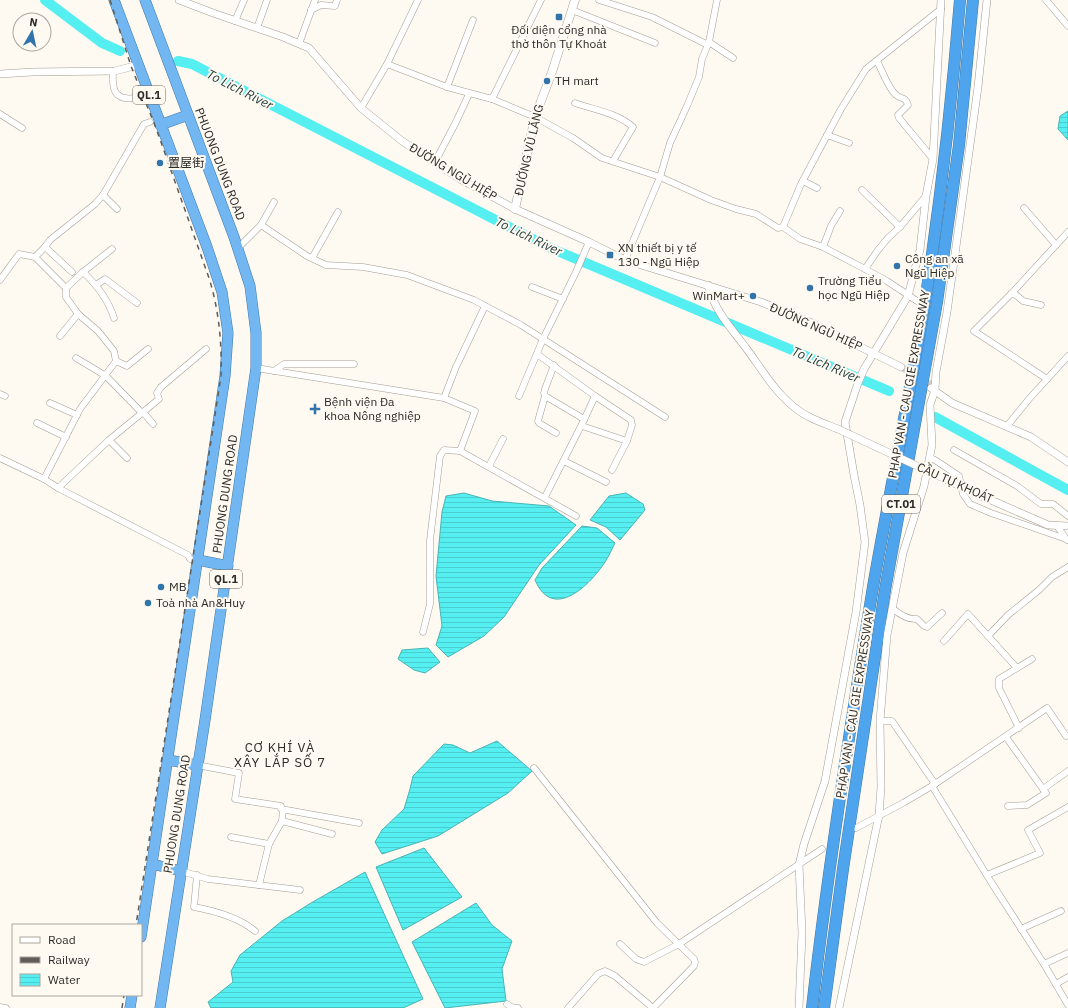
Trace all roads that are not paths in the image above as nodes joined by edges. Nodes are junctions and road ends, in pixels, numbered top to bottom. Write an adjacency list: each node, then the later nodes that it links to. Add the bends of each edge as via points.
1 (114, 0): 31 (highway, QL.1)
2 (145, 0): 41 (highway, PHUONG DUNG ROAD / QL.1)
3 (179, 0): 22 (street, ĐƯỜNG NGŨ HIỆP)
4 (244, 0): 22 (street)
5 (267, 0): 24 (street)
6 (315, 0): 19 (street)
7 (337, 0): 19 (street, via 335,6 321,5)
8 (418, 0): 30 (street)
9 (541, 0): 37 (street)
10 (575, 0): 20 (main road, ĐƯỜNG VŨ LĂNG)
11 (599, 0): 27 (street, via 652,17)
12 (717, 0): 27 (street)
13 (941, 0): 18 (street)
14 (960, 0): 204 (highway, PHAP VAN - CAU GIE EXPRESSWAY / CT.01, via 939,208 873,587 830,866)
15 (973, 0): 205 (highway, PHAP VAN - CAU GIE EXPRESSWAY / CT.01, via 959,145 938,302 885,590)
16 (987, 0): 109 (street, via 978,88)
17 (1046, 0): 23 (street)
18 (941, 9): 29 (street); 48 (street)
19 (311, 10): 26 (street)
20 (572, 10): 25 (street); 42 (main road, ĐƯỜNG VŨ LĂNG)
21 (473, 20): 34 (street)
22 (235, 21): 24 (street, ĐƯỜNG NGŨ HIỆP)
23 (1068, 26)
24 (257, 28): 26 (street, ĐƯỜNG NGŨ HIỆP)
25 (655, 43)
26 (299, 44): 39 (street, ĐƯỜNG NGŨ HIỆP, via 309,48)
27 (709, 44): 28 (street); 51 (street, via 702,58 699,77 670,143)
28 (733, 58)
29 (877, 61): 46 (street, via 866,69); 48 (street, via 897,96 907,102 908,105 898,115 899,118)
30 (386, 64): 34 (street); 39 (street)
31 (138, 65): 32 (street); 44 (highway, PHUONG DUNG ROAD / QL.1)
32 (113, 71): 33 (street); 36 (street, via 112,86 116,94 127,99)
33 (0, 74)
34 (447, 87): 35 (street)
35 (469, 94): 37 (street); 50 (street)
36 (135, 98)
37 (492, 99): 42 (street)
38 (575, 103): 49 (street, via 610,113 633,127)
39 (361, 108): 50 (street, ĐƯỜNG NGŨ HIỆP, via 402,141)
40 (0, 114): 45 (street)
41 (188, 115): 44 (highway); 71 (highway, PHUONG DUNG ROAD / QL.1)
42 (535, 117): 49 (street, via 602,158); 60 (main road, ĐƯỜNG VŨ LĂNG)
43 (150, 122): 55 (street, via 144,124)
44 (160, 125): 145 (highway, PHUONG DUNG ROAD / QL.1, via 207,246 222,292 228,333 225,376)
45 (22, 128)
46 (827, 135): 47 (street); 52 (street)
47 (849, 143)
48 (933, 159): 56 (street)
49 (612, 161): 51 (street)
50 (435, 162): 60 (street, ĐƯỜNG NGŨ HIỆP)
51 (660, 177): 64 (street, via 711,200 756,214 778,228); 75 (street)
52 (803, 181): 53 (street); 64 (street)
53 (818, 188)
54 (862, 190): 65 (street)
55 (103, 195): 59 (street); 69 (street, via 50,240)
56 (926, 196): 65 (street); 85 (street, via 920,250)
57 (274, 202): 63 (street)
58 (1024, 208): 68 (street)
59 (117, 209)
60 (515, 209): 67 (street, ĐƯỜNG NGŨ HIỆP)
61 (840, 211): 70 (street)
62 (338, 212): 74 (street)
63 (261, 225): 71 (street); 74 (street)
64 (783, 227): 70 (street, via 800,239)
65 (900, 227): 76 (street, via 881,246)
66 (1068, 232): 68 (street)
67 (588, 245): 75 (street, ĐƯỜNG NGŨ HIỆP); 86 (street)
68 (1056, 245): 84 (street)
69 (46, 247): 73 (street); 77 (street)
70 (823, 247): 76 (street)
71 (238, 248): 104 (highway, PHUONG DUNG ROAD / QL.1, via 250,286 256,334)
72 (112, 249): 78 (street)
73 (35, 257): 79 (street, via 19,254); 83 (street)
74 (312, 258): 89 (street, via 326,265 363,267 407,275)
75 (624, 260): 81 (street, ĐƯỜNG NGŨ HIỆP)
76 (865, 269): 85 (street)
77 (72, 272)
78 (82, 272): 80 (street); 83 (street)
79 (0, 280)
80 (96, 284): 88 (street, via 105,279); 92 (street, via 111,307)
81 (708, 285): 98 (street, ĐƯỜNG NGŨ HIỆP, via 761,302 812,323); 142 (street, CẦU TỰ KHOÁT, bridge, via 724,320 781,396 796,408 813,419 978,494 1048,525)
82 (532, 287): 86 (street)
83 (66, 288): 91 (street, via 66,297)
84 (1011, 294): 90 (street, via 1023,301); 108 (street, via 974,331)
85 (908, 296): 87 (street); 98 (street)
86 (563, 300): 94 (street)
87 (917, 301)
88 (137, 303)
89 (485, 306): 94 (street); 113 (street)
90 (1041, 306)
91 (78, 314): 93 (street); 101 (street, via 98,331 114,351)
92 (114, 318)
93 (60, 336)
94 (543, 339): 97 (street); 117 (street)
95 (148, 349): 101 (street, via 127,366)
96 (206, 349): 115 (street, via 161,387 157,393 159,399)
97 (537, 354): 103 (street); 110 (street)
98 (872, 354): 105 (street, ĐƯỜNG NGŨ HIỆP); 178 (street, via 858,383 845,422 865,542 856,612 825,781)
99 (1068, 356): 108 (street)
100 (76, 358): 107 (street)
101 (116, 361): 107 (street)
102 (354, 364): 106 (street, via 284,364)
103 (554, 365): 111 (street, via 544,392); 112 (street)
104 (256, 368): 106 (street); 146 (highway, PHUONG DUNG ROAD / QL.1)
105 (901, 368)
106 (274, 371): 113 (street)
107 (106, 376): 115 (street); 116 (street)
108 (1047, 379): 121 (street)
109 (933, 388): 121 (street, via 952,403); 131 (street, via 930,405)
110 (519, 396)
111 (545, 396): 119 (street, via 579,416); 122 (street, via 538,421)
112 (595, 396): 119 (street); 126 (street, via 631,420)
113 (444, 398): 128 (street, via 475,411)
114 (50, 403): 116 (street)
115 (143, 413): 120 (street); 125 (street)
116 (77, 415): 123 (street)
117 (665, 417)
118 (37, 423): 123 (street)
119 (583, 423): 126 (street); 132 (street)
120 (153, 424)
121 (1007, 426): 133 (street, via 1031,437)
122 (556, 433)
123 (66, 437): 136 (street)
124 (503, 439): 134 (street)
125 (109, 440): 130 (street); 138 (street)
126 (627, 441): 135 (street)
127 (954, 450): 141 (street, via 1017,486 1041,504 1053,504)
128 (460, 451): 134 (street); 150 (street, via 444,450 440,456 430,540 430,604)
129 (0, 458): 136 (street)
130 (127, 458)
131 (930, 458): 144 (street, via 959,476 963,494 970,504); 148 (street, via 903,553)
132 (564, 462): 137 (street); 139 (street)
133 (1068, 462)
134 (489, 466): 139 (street)
135 (612, 470)
136 (44, 479): 138 (street)
137 (606, 482)
138 (58, 488): 145 (street, via 188,555 190,559)
139 (545, 497): 140 (street)
140 (576, 516)
141 (1068, 516)
142 (1057, 526): 143 (street, CẦU TỰ KHOÁT); 144 (street)
143 (1068, 526)
144 (1067, 540)
145 (198, 560): 146 (highway); 159 (highway, PHUONG DUNG ROAD / QL.1)
146 (228, 566): 160 (highway, PHUONG DUNG ROAD / QL.1)
147 (1068, 568): 151 (street, via 1052,577)
148 (892, 608): 149 (street, via 913,620 917,619 927,627); 155 (street, via 887,635)
149 (942, 613)
150 (423, 632)
151 (988, 636): 152 (street, via 968,614); 154 (street)
152 (944, 641)
153 (1032, 659): 154 (street)
154 (1017, 668): 156 (street, via 999,678 999,688)
155 (880, 721): 164 (street, via 892,721); 169 (street)
156 (1019, 728): 157 (street, via 1047,708); 158 (street)
157 (1066, 736)
158 (1006, 737): 164 (street); 165 (street)
159 (168, 760): 160 (highway); 177 (highway, PHUONG DUNG ROAD / QL.1)
160 (197, 765): 168 (street, via 238,773 235,799 281,806); 179 (highway, PHUONG DUNG ROAD / QL.1)
161 (534, 768): 189 (street, via 657,923)
162 (1066, 773): 163 (street); 165 (street)
163 (1068, 780)
164 (934, 785): 169 (street); 181 (street)
165 (1043, 789): 166 (street, via 1046,793 1027,805)
166 (1008, 806)
167 (1068, 808): 181 (street, via 1028,830 1040,853)
168 (283, 810): 170 (street); 171 (street)
169 (879, 815): 172 (street); 206 (street)
170 (282, 821): 173 (street); 175 (street)
171 (359, 823)
172 (856, 828)
173 (332, 834)
174 (231, 837): 175 (street)
175 (269, 844): 182 (street)
176 (822, 848): 178 (street)
177 (152, 864): 179 (highway); 186 (highway, PHUONG DUNG ROAD / QL.1)
178 (799, 864): 189 (street); 203 (street, via 802,933)
179 (181, 871): 180 (street); 200 (highway, PHUONG DUNG ROAD / QL.1)
180 (197, 875): 182 (street, via 208,879); 187 (street, via 194,907 225,915)
181 (987, 875): 185 (street)
182 (259, 885): 183 (street)
183 (300, 890)
184 (1061, 911): 185 (street)
185 (1021, 929): 191 (street)
186 (142, 930)
187 (255, 931)
188 (620, 944): 189 (street, via 636,959 644,962)
189 (679, 944): 202 (street, via 694,959 695,964 654,1008 615,976 605,971 598,974)
190 (1068, 953): 191 (street)
191 (1044, 964): 193 (street)
192 (1068, 977): 193 (street)
193 (1056, 984): 196 (street)
194 (132, 996): 199 (highway)
195 (506, 1004): 201 (street)
196 (1068, 1005)
197 (0, 1007): 198 (street)
198 (5, 1008)
199 (130, 1008)
200 (160, 1008)
201 (518, 1008)
202 (568, 1008)
203 (799, 1008)
204 (812, 1008)
205 (824, 1008)
206 (839, 1008)

